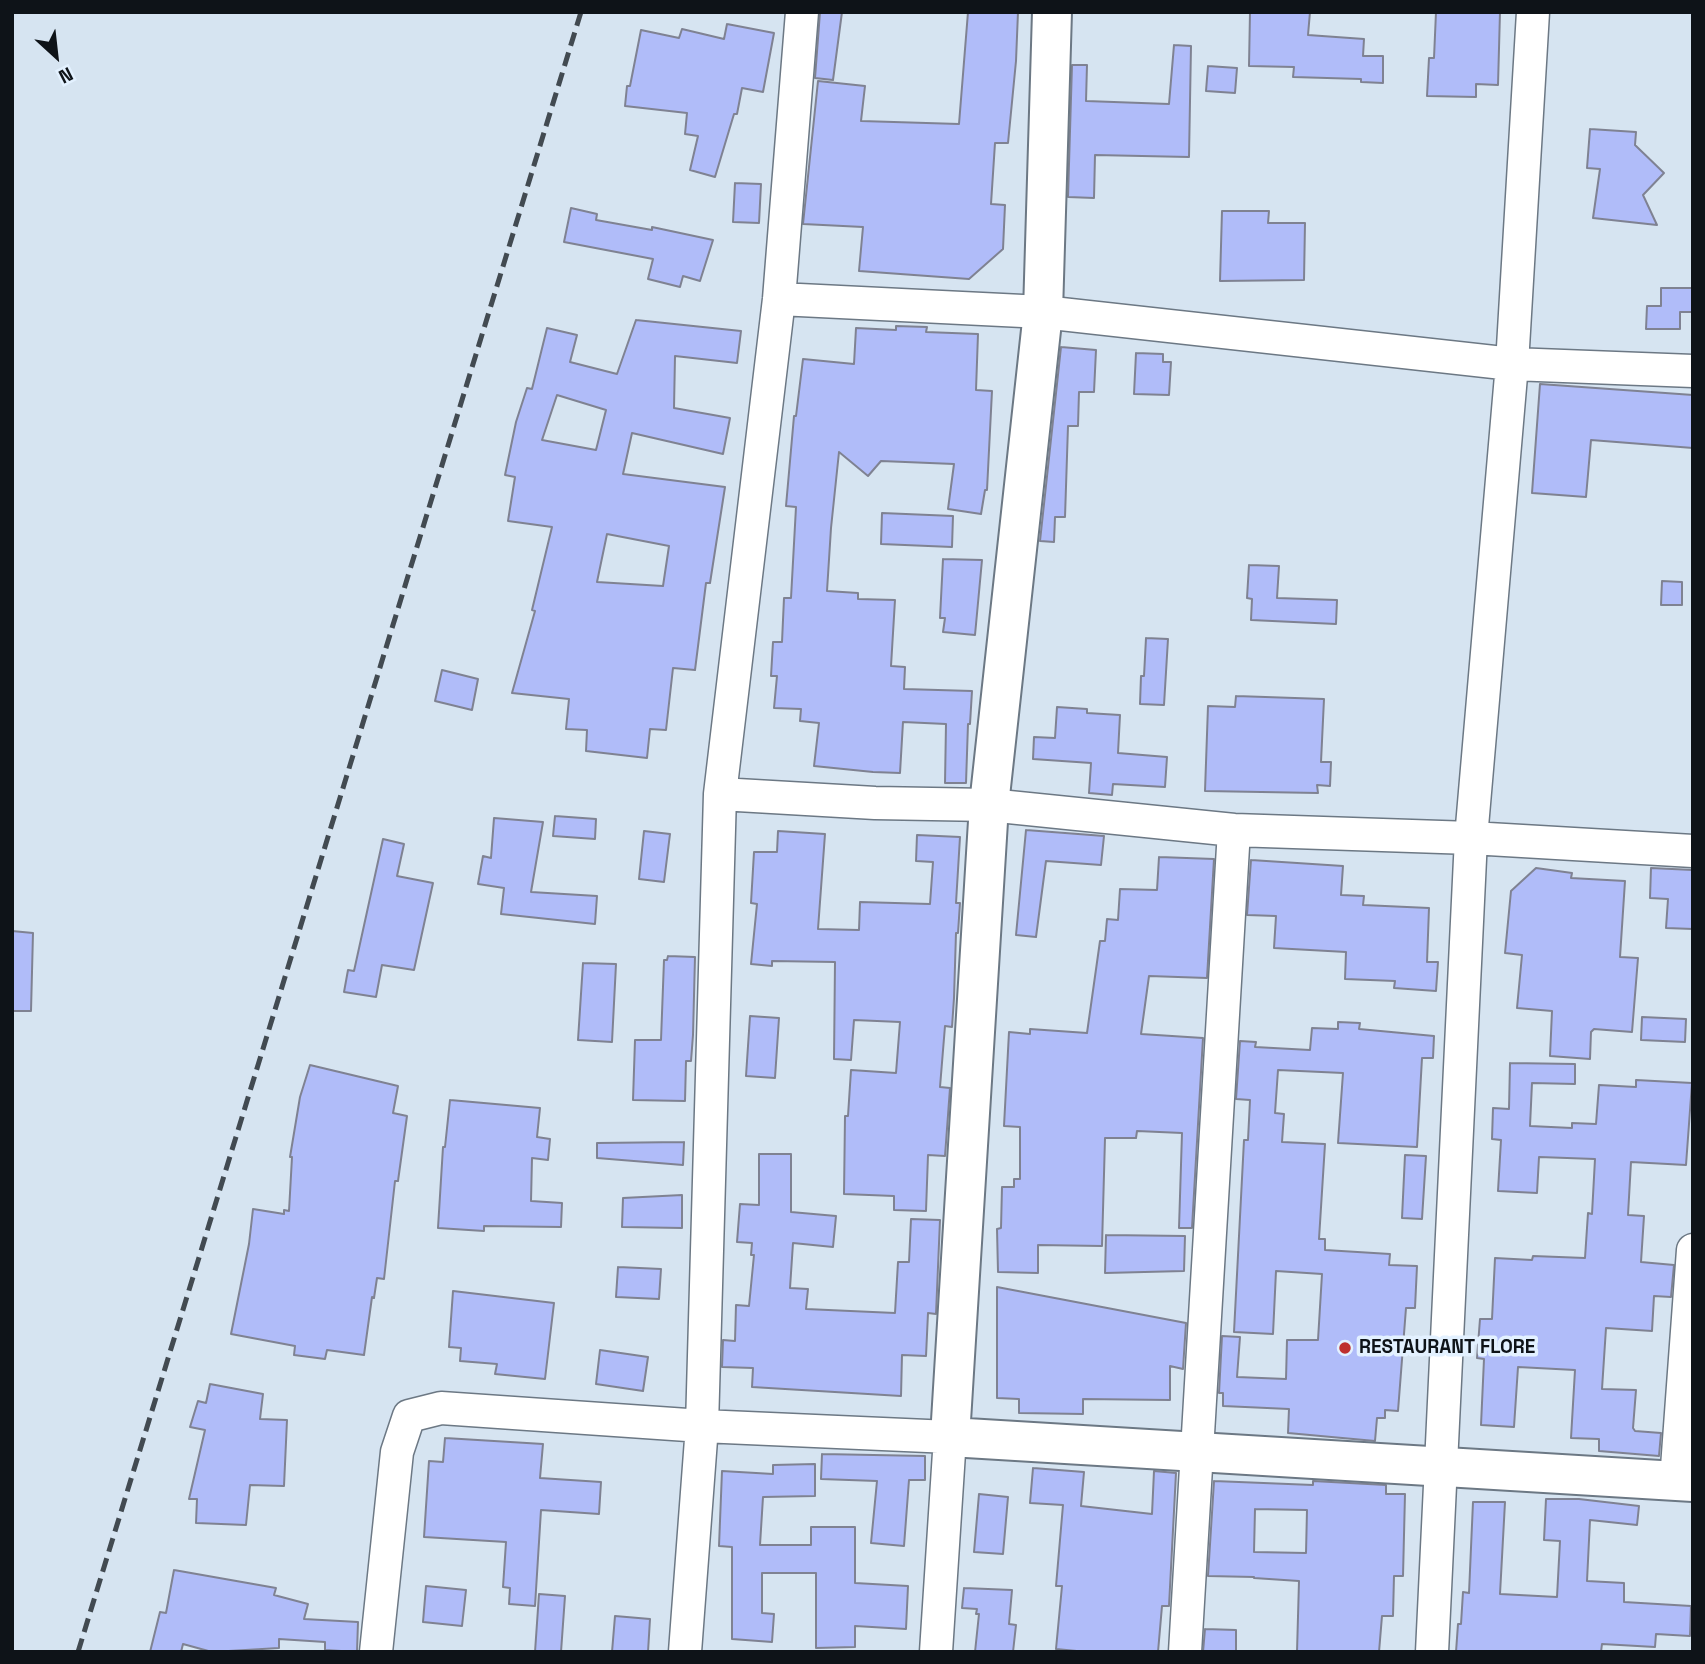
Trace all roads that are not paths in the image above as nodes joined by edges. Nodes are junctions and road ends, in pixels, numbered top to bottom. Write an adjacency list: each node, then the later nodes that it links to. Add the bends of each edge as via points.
1 (803, 12): 4 (street)
2 (1052, 12): 5 (street)
3 (1534, 12): 6 (street)
4 (779, 299): 5 (street); 8 (street)
5 (1042, 312): 6 (street); 9 (street)
6 (1512, 364): 7 (street); 11 (street)
7 (1693, 370)
8 (720, 794): 9 (street); 14 (street)
9 (989, 805): 10 (street); 15 (street)
10 (1234, 830): 11 (street); 16 (street)
11 (1471, 838): 12 (street); 17 (street)
12 (1693, 851)
13 (1693, 1250): 18 (street)
14 (702, 1426): 15 (street); 19 (street, via 441,1408 409,1416 397,1452); 20 (street)
15 (950, 1437): 16 (street); 21 (street)
16 (1197, 1451): 17 (street); 22 (street)
17 (1440, 1465): 18 (street); 23 (street)
18 (1685, 1481)
19 (376, 1652)
20 (685, 1652)
21 (936, 1652)
22 (1185, 1652)
23 (1432, 1652)

